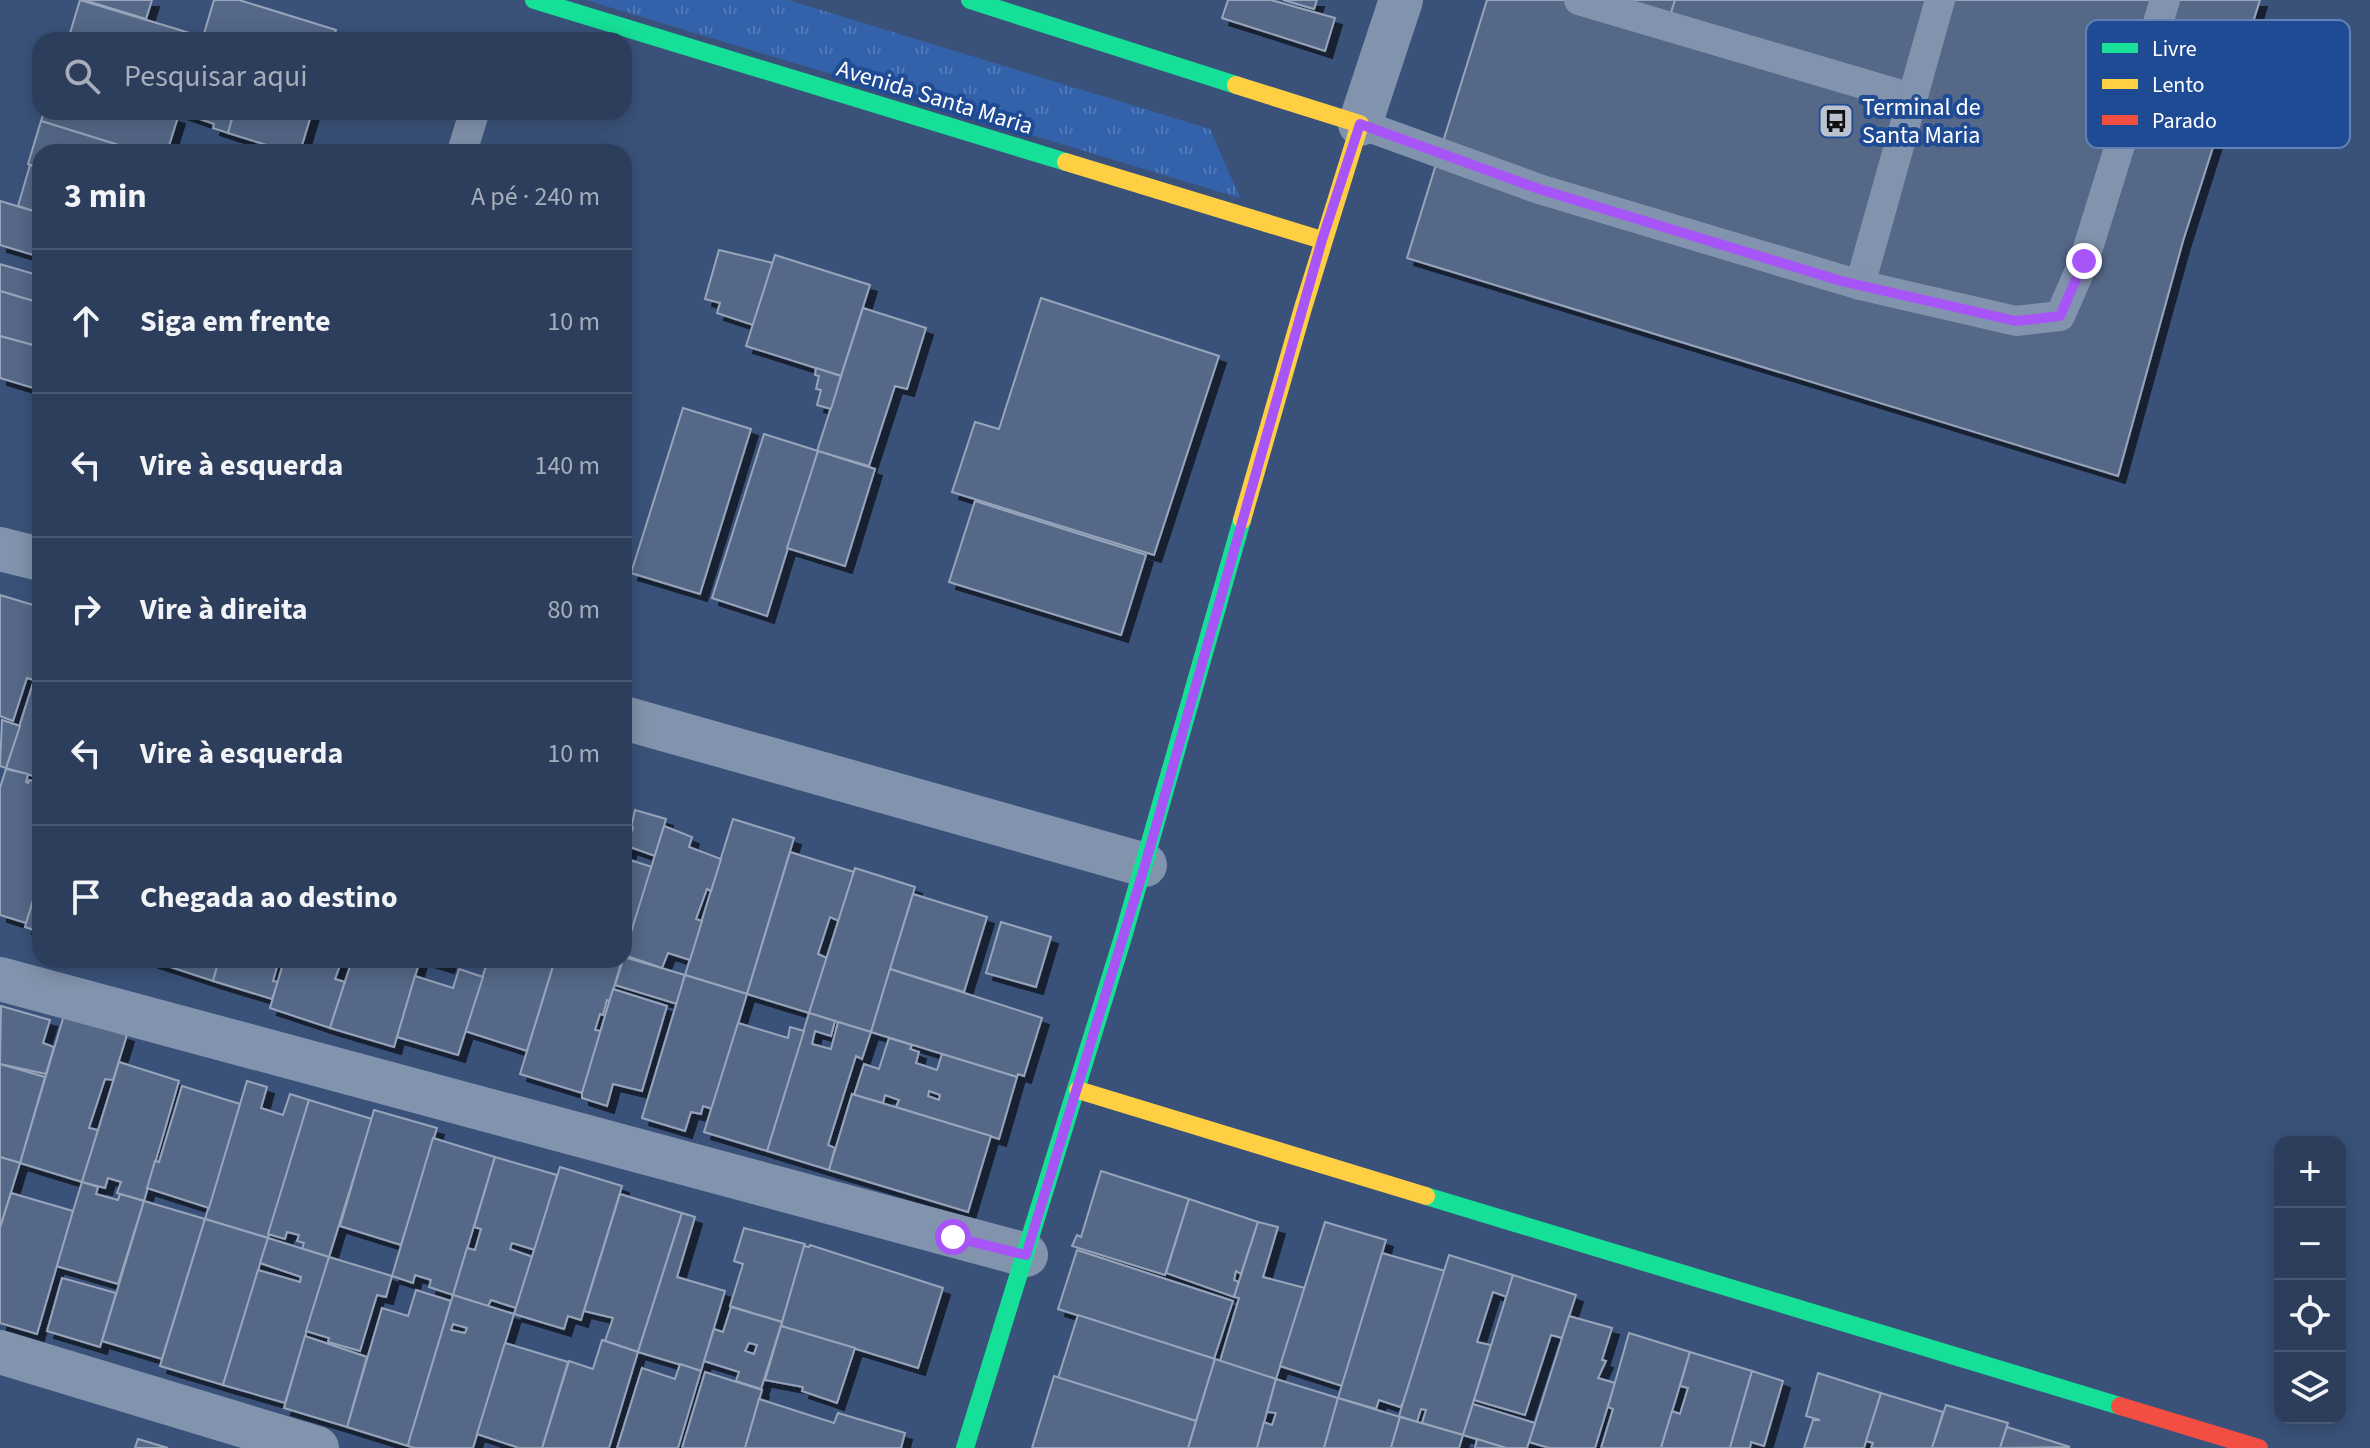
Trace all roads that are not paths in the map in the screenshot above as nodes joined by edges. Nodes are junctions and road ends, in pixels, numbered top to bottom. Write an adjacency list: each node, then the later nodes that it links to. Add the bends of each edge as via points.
1 (534, 0): 13 (main road, Avenida Santa Maria)
2 (970, 0): 10 (main road)
3 (1401, 0): 10 (street)
4 (1579, 0): 8 (lane)
5 (1940, 0): 8 (lane)
6 (2165, 0): 7 (lane)
7 (2159, 20)
8 (1911, 98): 14 (lane)
9 (472, 120): 11 (lane)
10 (1360, 124): 13 (main road); 14 (lane, via 1539,189)
11 (464, 144)
12 (2119, 148): 14 (lane, via 2084,261 2060,316 2016,321)
13 (1322, 240): 18 (main road)
14 (1860, 285)
15 (0, 549): 16 (street)
16 (32, 557)
17 (632, 720): 18 (street)
18 (1145, 865): 20 (main road)
19 (0, 979): 21 (street)
20 (1078, 1090): 21 (main road); 25 (main road)
21 (1026, 1255): 24 (main road)
22 (0, 1352): 23 (street)
23 (317, 1448)
24 (965, 1448)
25 (2259, 1448)

